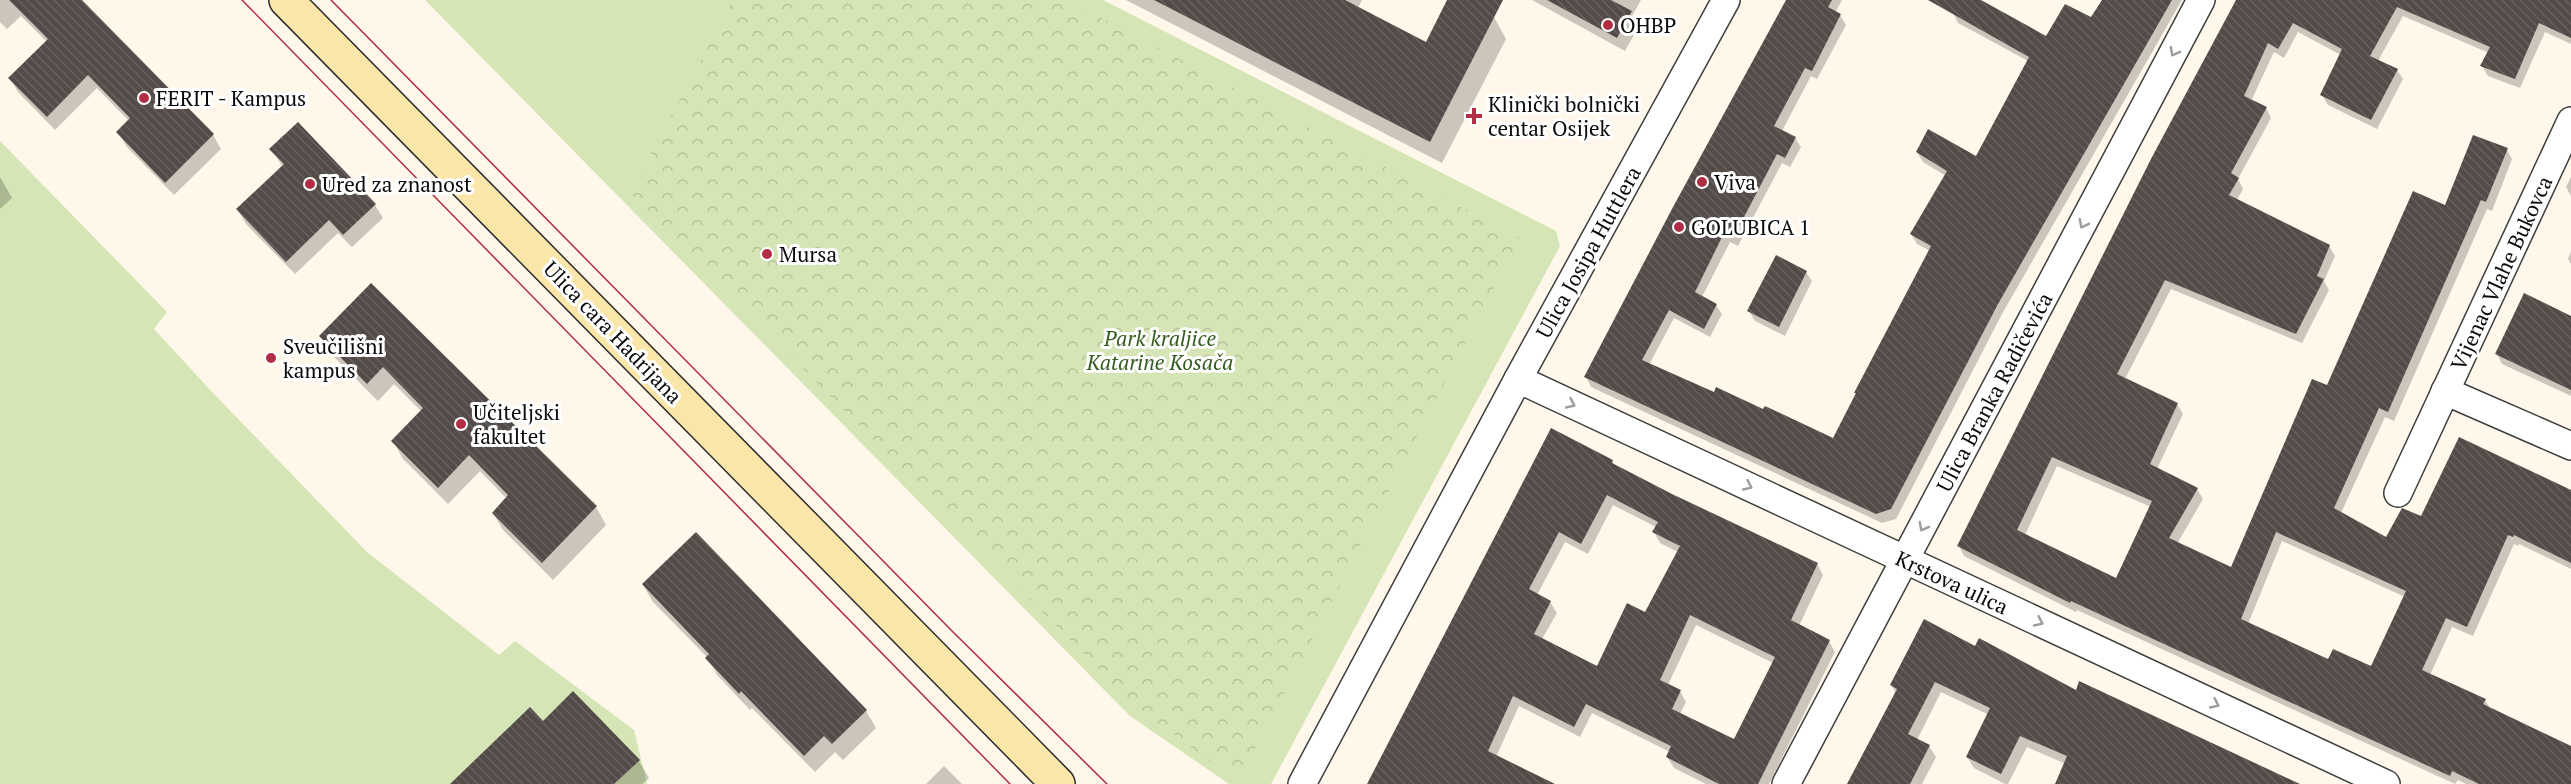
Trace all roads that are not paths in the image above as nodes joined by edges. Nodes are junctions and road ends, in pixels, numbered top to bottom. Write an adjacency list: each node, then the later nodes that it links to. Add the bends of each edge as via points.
1 (286, 0): 10 (main road, Ulica cara Hadrijana)
2 (1726, 0): 5 (street, Ulica Josipa Huttlera)
3 (2201, 0): 9 (street, Ulica Branka Radičevića, one-way to 9)
4 (2571, 121): 6 (street, Vijenac Vlahe Bukovca)
5 (1518, 379): 9 (street, Krstova ulica, one-way to 9); 11 (street)
6 (2445, 391): 7 (street, Vijenac Vlahe Bukovca); 8 (street, Vijenac Vlahe Bukovca)
7 (2571, 446)
8 (2398, 493)
9 (1906, 560): 12 (street, Ulica Branka Radičevića); 13 (street, Krstova ulica, one-way to 13)
10 (1058, 784)
11 (1302, 784)
12 (1786, 784)
13 (2386, 784)

